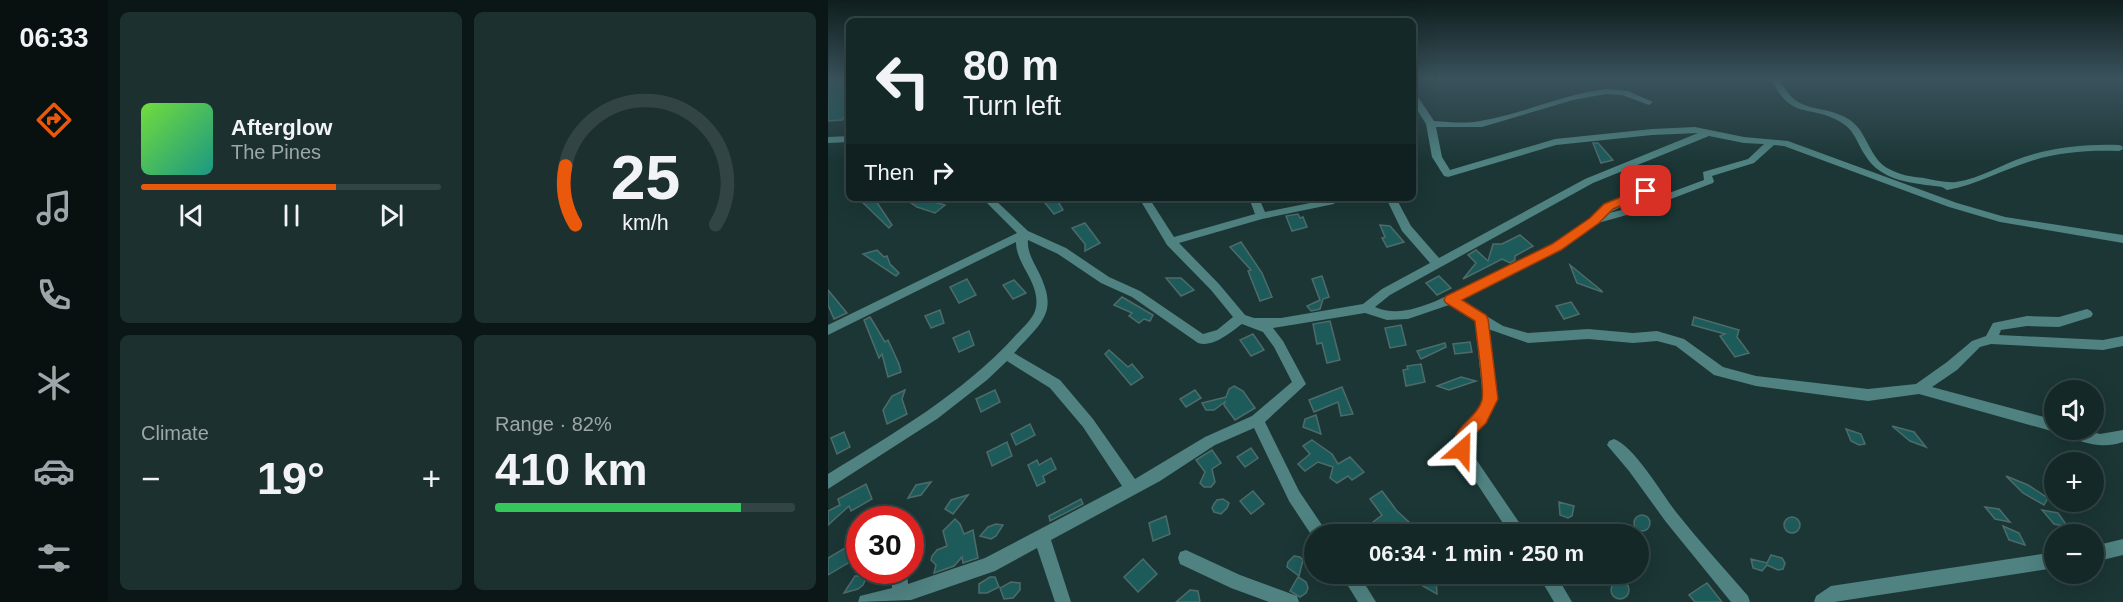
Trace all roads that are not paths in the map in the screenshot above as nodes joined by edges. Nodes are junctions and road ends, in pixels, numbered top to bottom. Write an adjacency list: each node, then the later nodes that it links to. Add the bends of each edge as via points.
1 (1419, 106): 4 (street)
2 (1545, 106): 4 (street, via 1481,124)
3 (1798, 106): 10 (street, via 1850,124 1884,171)
4 (1431, 124): 5 (street, via 1437,157 1448,174 1555,142 1652,132 1695,130)
5 (1707, 134): 8 (street); 23 (street, via 1589,181)
6 (846, 139): 7 (street)
7 (828, 140)
8 (1772, 142): 12 (street, via 1812,152); 19 (street, via 1751,161 1707,174 1709,181)
9 (2119, 148): 10 (street, via 2091,146 2027,159)
10 (1955, 186): 12 (street)
11 (1646, 191): 19 (street, via 1609,207)
12 (1917, 192): 21 (street, via 2004,220)
13 (990, 201): 20 (street)
14 (1146, 201): 22 (street)
15 (1255, 201): 18 (street)
16 (1392, 201): 23 (street, via 1406,228)
17 (1330, 202): 18 (street)
18 (1261, 216): 22 (street)
19 (1595, 220): 24 (street, via 1557,247)
20 (1024, 234): 27 (street, via 1136,294 1202,340 1221,333); 30 (street); 33 (street, via 1022,247 1043,300 1041,313)
21 (2123, 239)
22 (1171, 242): 27 (street)
23 (1438, 265): 25 (street, via 1386,292)
24 (1450, 300): 25 (street, via 1400,317 1378,315); 28 (street)
25 (1366, 308): 29 (street, via 1281,323)
26 (2087, 314): 31 (street, via 2059,322 2027,321 1996,326)
27 (1241, 318): 29 (street)
28 (1481, 319): 34 (street, via 1528,338 1588,334 1657,336 1680,342 1719,371 1756,381 1868,395); 43 (street, via 1490,399 1480,418 1463,435 1462,450)
29 (1254, 323): 35 (street, via 1267,329 1279,344 1299,384)
30 (828, 330)
31 (1991, 339): 32 (street, via 2103,345); 34 (street, via 1976,344)
32 (2123, 341)
33 (1007, 355): 40 (street, via 924,421); 41 (street, via 1055,384 1088,423)
34 (1919, 389): 36 (street)
35 (1257, 420): 41 (street, via 1210,441); 42 (street, via 1294,496)
36 (2044, 423)
37 (2123, 436): 38 (street, via 2110,441)
38 (2095, 440)
39 (1614, 445): 58 (street)
40 (828, 482)
41 (1132, 488): 44 (street)
42 (1313, 524)
43 (1512, 524)
44 (1042, 538): 52 (street, via 989,565); 54 (street)
45 (2123, 547): 46 (street)
46 (2104, 552)
47 (1186, 558): 55 (street)
48 (2044, 562): 59 (street, via 1831,594)
49 (900, 584): 52 (street)
50 (1356, 584): 56 (street)
51 (1552, 584): 57 (street)
52 (901, 594): 53 (street)
53 (866, 602)
54 (1063, 602)
55 (1291, 602)
56 (1368, 602)
57 (1564, 602)
58 (1742, 602)
59 (1822, 602)

